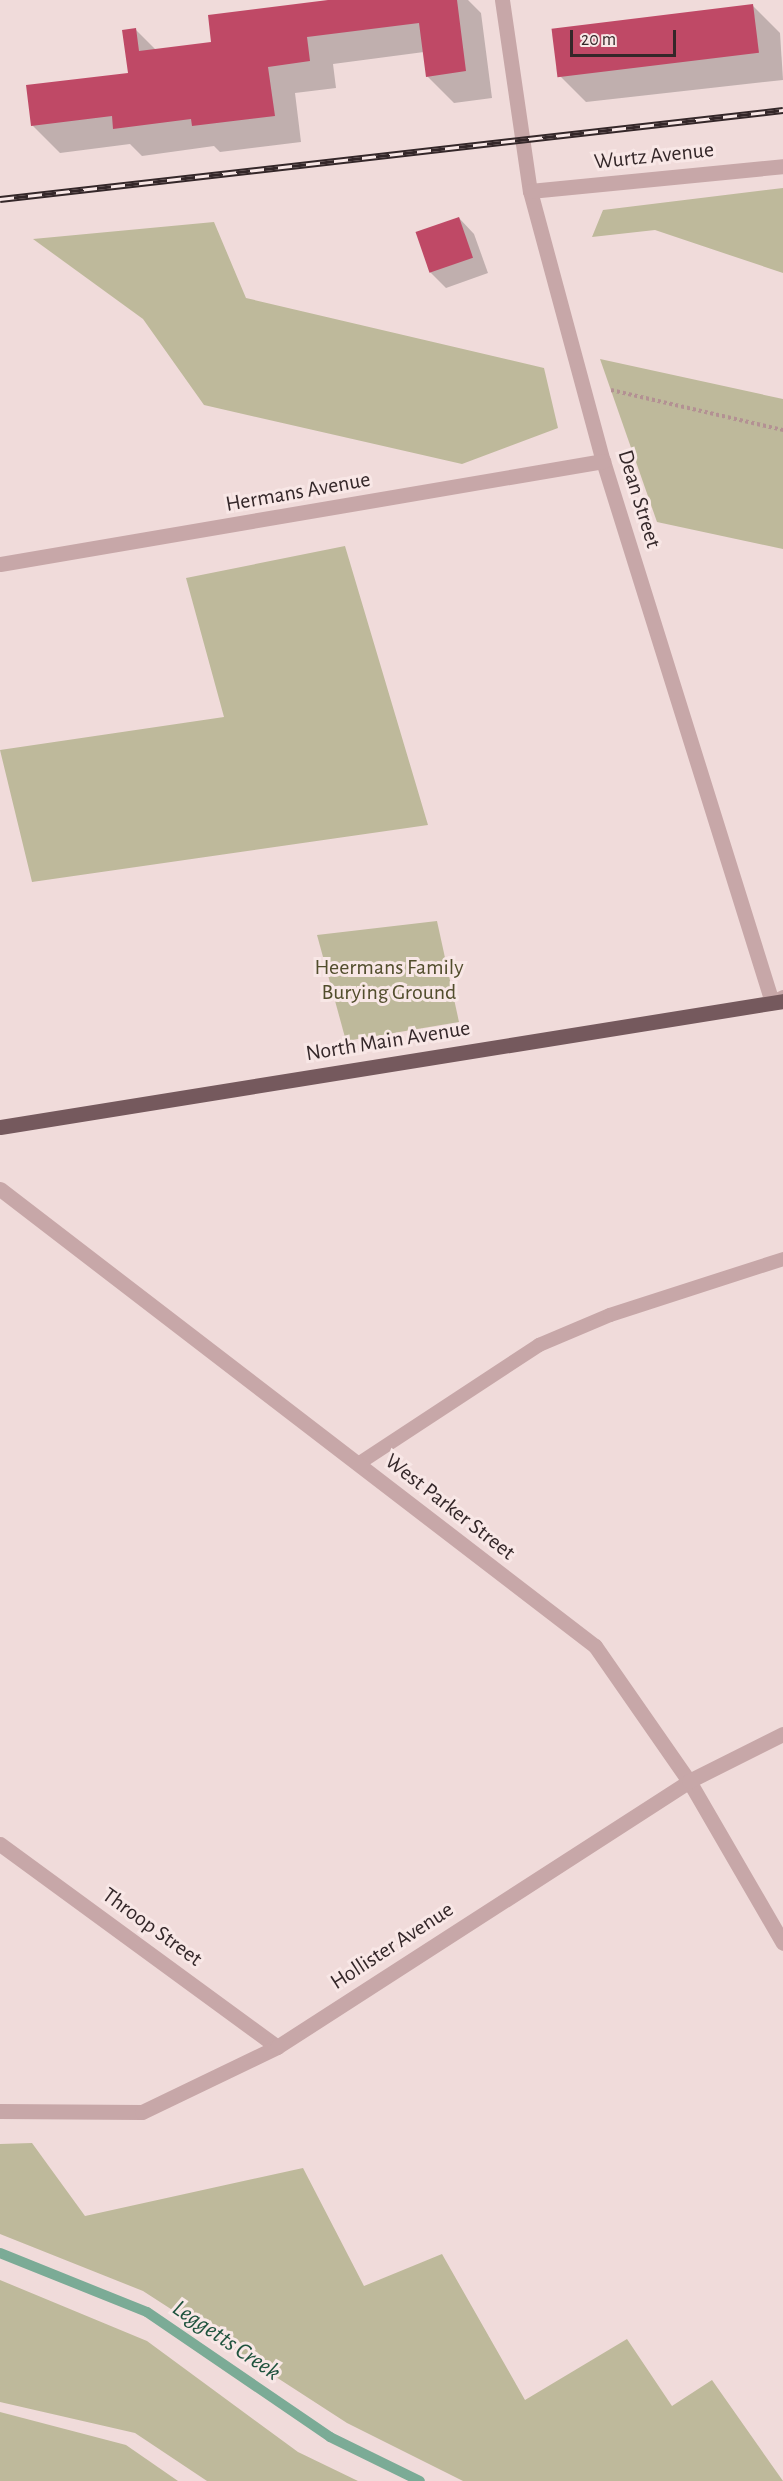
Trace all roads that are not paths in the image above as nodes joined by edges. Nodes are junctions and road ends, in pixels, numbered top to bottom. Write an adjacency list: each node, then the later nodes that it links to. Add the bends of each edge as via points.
1 (502, 0): 3 (street, Dean Street)
2 (783, 166): 3 (street, Wurtz Avenue)
3 (530, 191): 4 (street, Dean Street, via 586,384)
4 (603, 462): 5 (street, Hermans Avenue); 6 (street, Dean Street)
5 (0, 564)
6 (779, 1000): 7 (main road, North Main Avenue)
7 (0, 1127)
8 (0, 1189): 10 (street, West Parker Street)
9 (783, 1259): 10 (lane, via 610,1315 539,1345)
10 (358, 1464): 12 (street, West Parker Street, via 595,1646)
11 (783, 1734): 12 (street, Hollister Avenue)
12 (689, 1781): 14 (street, West Parker Street); 15 (street, Hollister Avenue)
13 (0, 1844): 15 (street, Throop Street)
14 (783, 1943)
15 (277, 2047): 16 (street, Hollister Avenue, via 142,2112)
16 (0, 2111)

